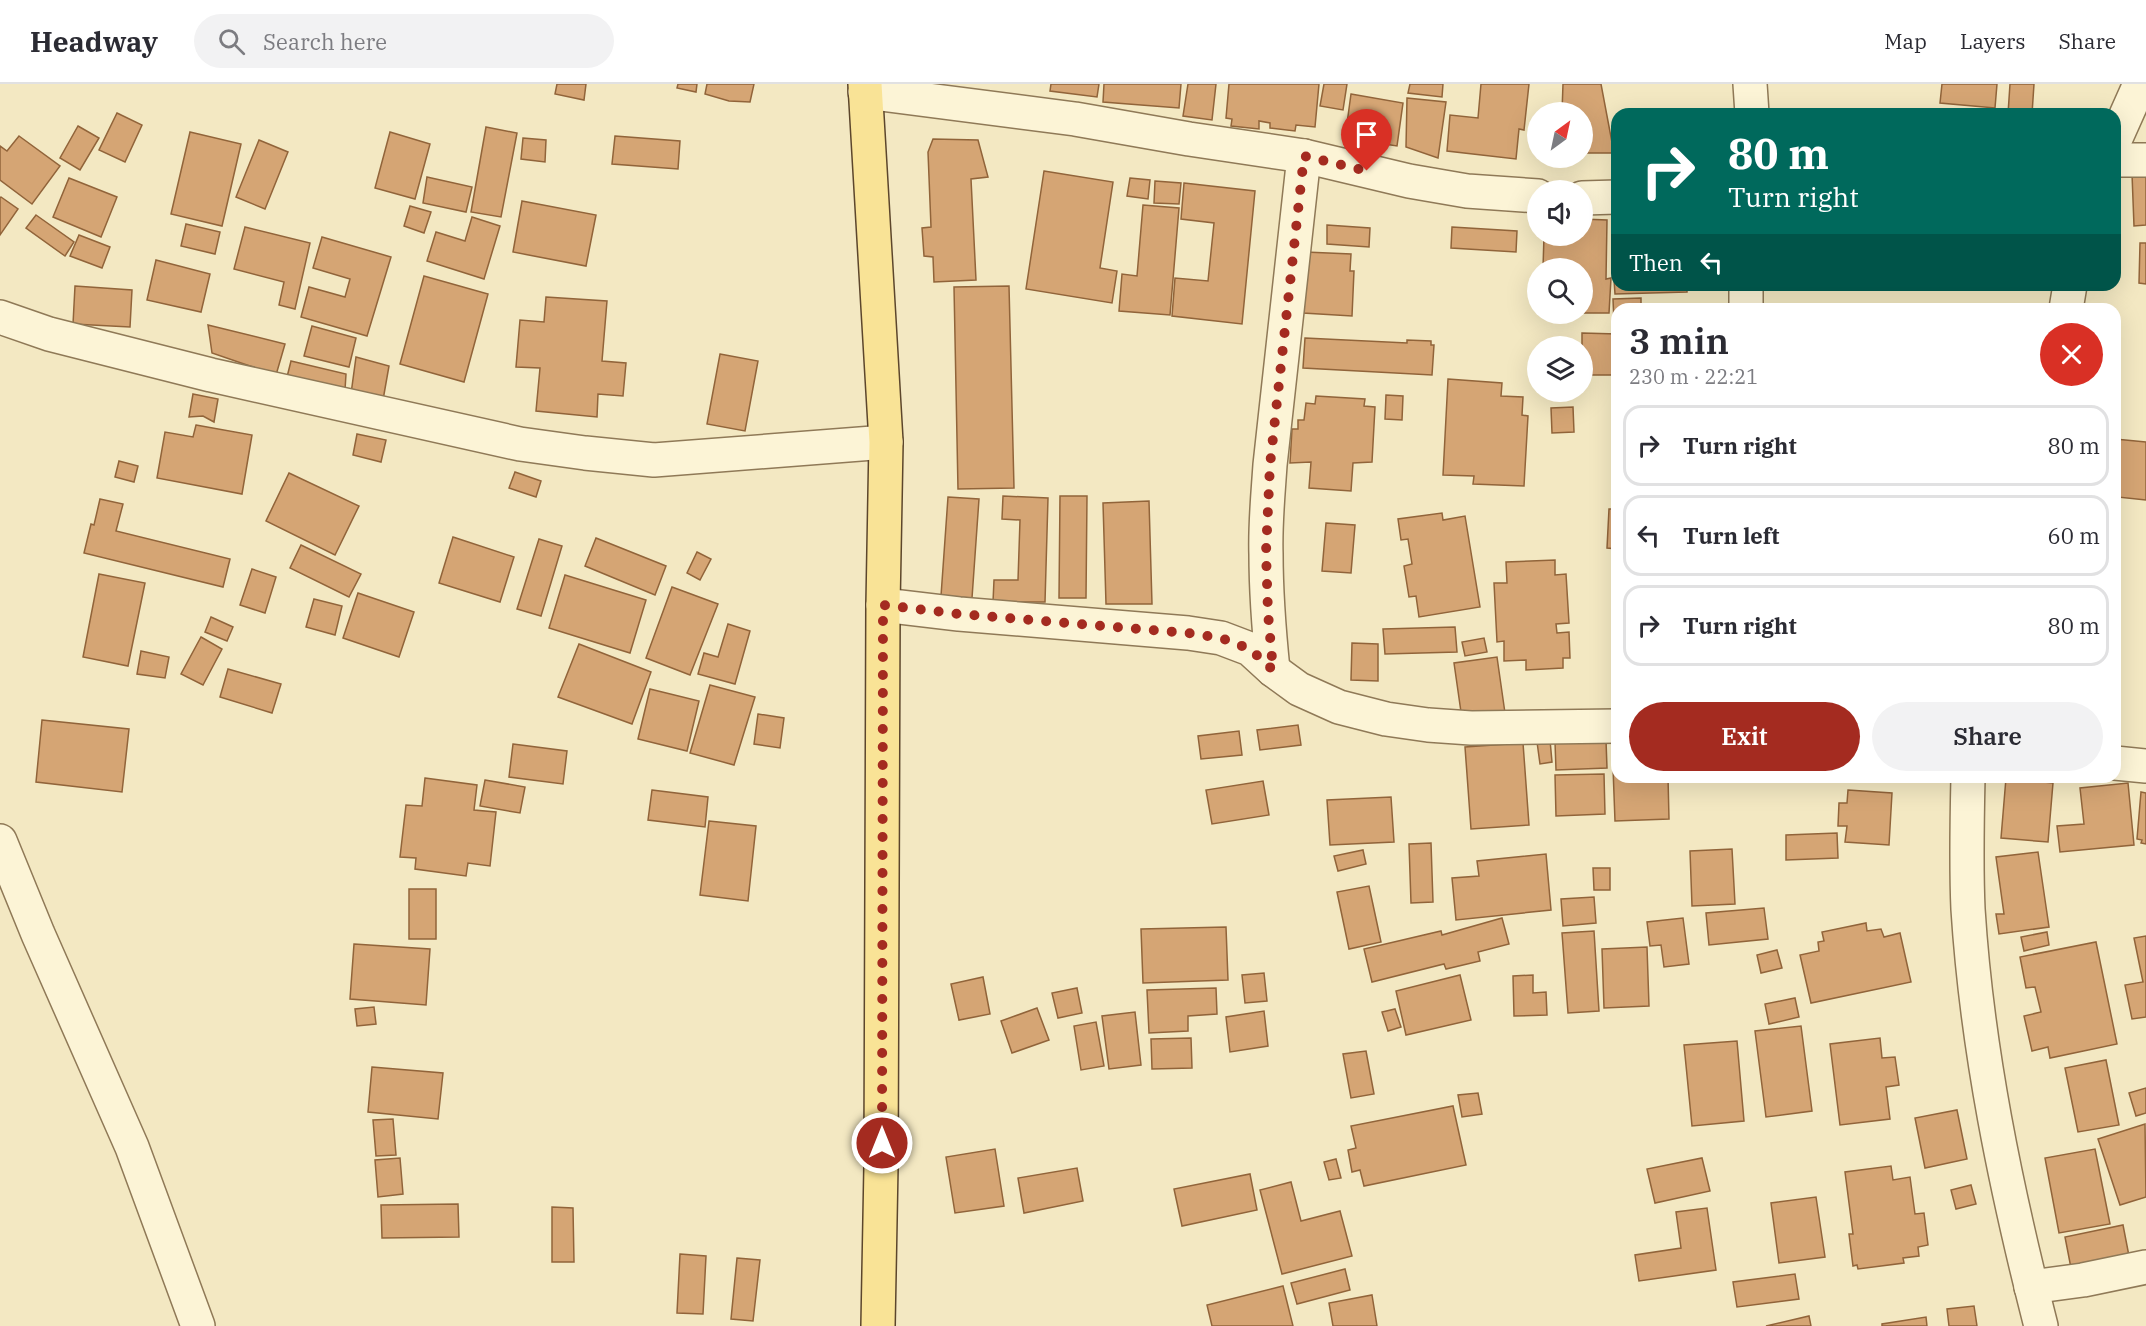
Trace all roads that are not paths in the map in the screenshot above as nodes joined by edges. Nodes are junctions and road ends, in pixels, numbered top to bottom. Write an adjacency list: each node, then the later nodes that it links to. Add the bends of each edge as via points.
1 (1750, 84): 4 (street)
2 (2140, 84): 5 (street)
3 (865, 88): 6 (street); 13 (main road)
4 (1752, 108)
5 (2121, 127)
6 (1304, 156): 9 (street, via 1409,181); 15 (street, via 1268,496 1266,572)
7 (2121, 160): 8 (street)
8 (2146, 160)
9 (1527, 195)
10 (1611, 197): 11 (street)
11 (1593, 198)
12 (0, 317): 13 (street, via 49,334 211,375 520,444 654,460)
13 (886, 442): 14 (main road)
14 (883, 605): 15 (street, via 1221,638 1250,649); 24 (main road)
15 (1273, 670): 16 (street, via 1299,689 1339,707 1386,719 1472,728)
16 (1611, 726)
17 (2121, 764): 18 (street)
18 (2146, 766)
19 (1968, 783): 22 (street, via 1968,910 1978,1006 1999,1143)
20 (0, 841): 23 (street, via 132,1147)
21 (2146, 1267): 22 (street)
22 (2031, 1287): 25 (street)
23 (198, 1326)
24 (878, 1326)
25 (2041, 1326)

